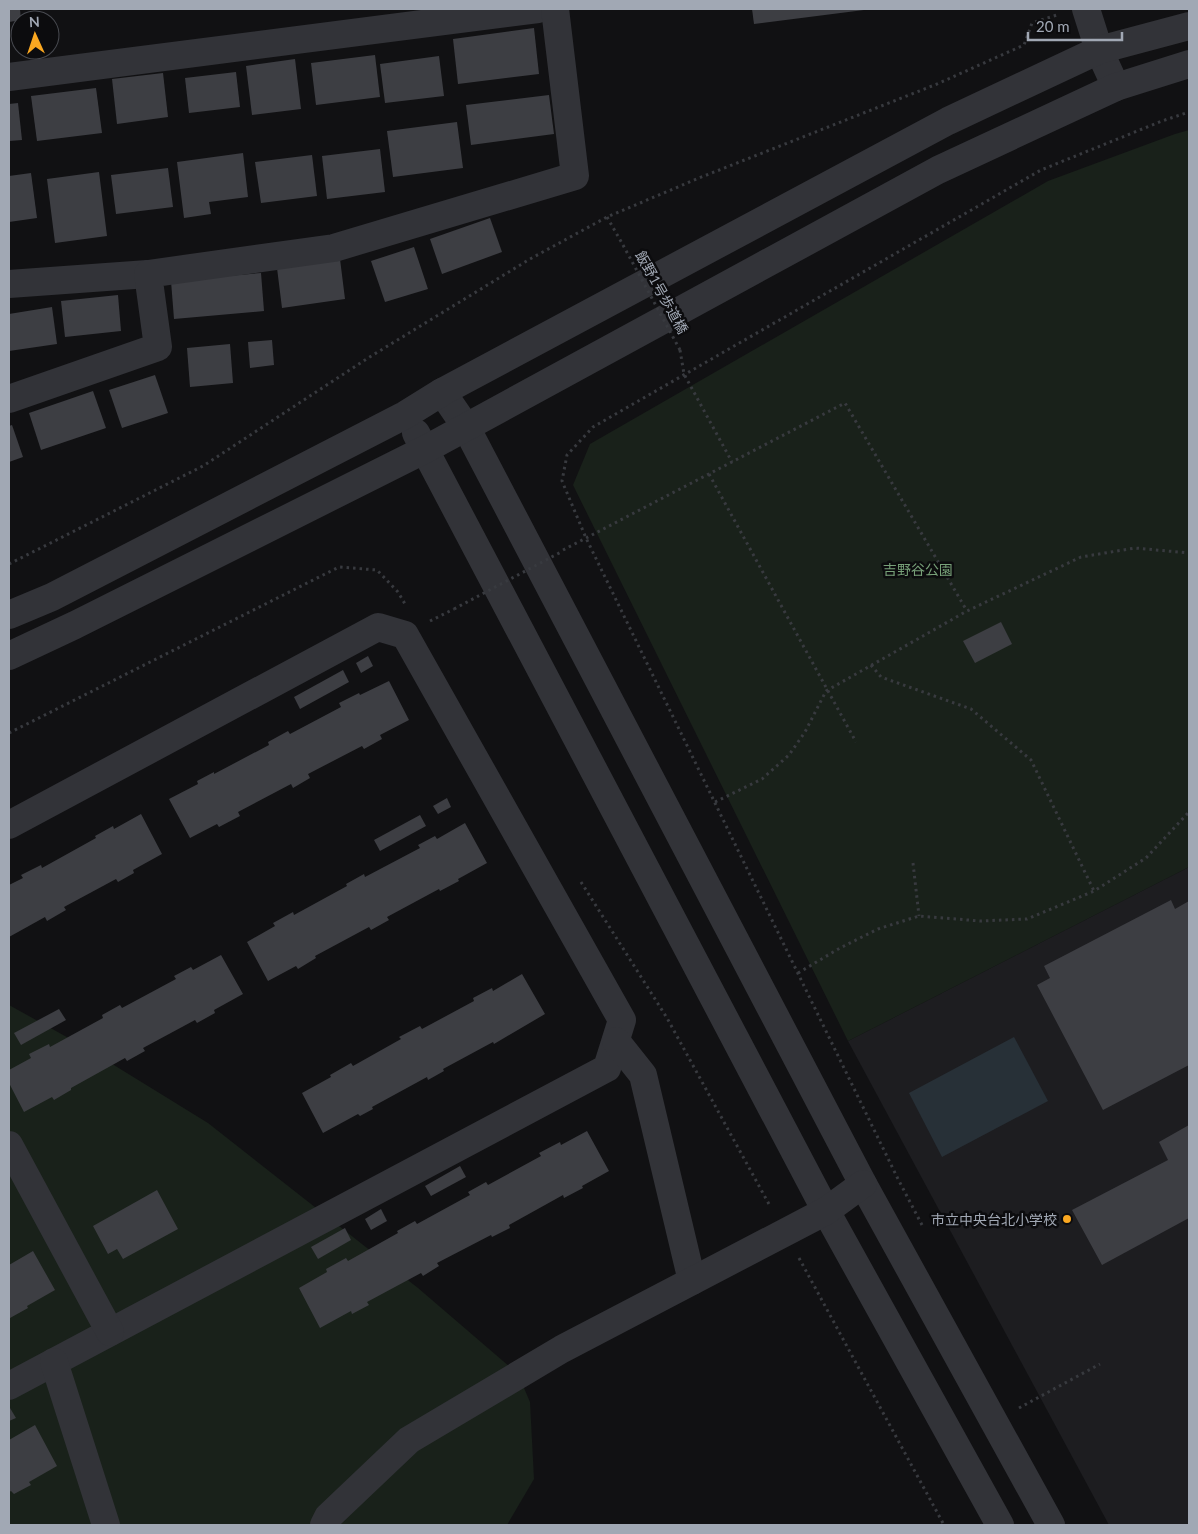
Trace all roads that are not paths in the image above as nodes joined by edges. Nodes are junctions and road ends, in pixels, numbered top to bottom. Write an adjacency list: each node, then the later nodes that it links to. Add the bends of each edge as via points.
1 (538, 9): 7 (street)
2 (556, 9): 9 (street, via 575,176 334,248)
3 (1076, 10): 5 (street)
4 (1189, 26): 5 (street)
5 (1099, 50): 8 (street); 11 (street, via 948,121)
6 (1189, 64): 8 (street)
7 (9, 77)
8 (1116, 88): 14 (street, via 938,170)
9 (148, 274): 10 (street); 12 (street, via 158,348)
10 (9, 284)
11 (442, 392): 13 (street); 14 (street)
12 (9, 398)
13 (406, 415): 15 (street); 16 (street, via 52,597)
14 (466, 427): 15 (street); 21 (street)
15 (426, 449): 17 (street); 22 (street)
16 (9, 615)
17 (9, 656)
18 (9, 825): 19 (street, via 378,627 405,635 622,1020)
19 (616, 1041): 23 (street, via 643,1076); 24 (street, via 607,1068)
20 (9, 1145): 24 (street)
21 (863, 1184): 22 (street); 30 (street)
22 (826, 1212): 23 (street); 29 (street)
23 (692, 1281): 28 (street, via 562,1349 409,1440 328,1517)
24 (110, 1332): 25 (street)
25 (54, 1362): 26 (street); 27 (street)
26 (9, 1386)
27 (106, 1525)
28 (324, 1525)
29 (1000, 1525)
30 (1051, 1525)

